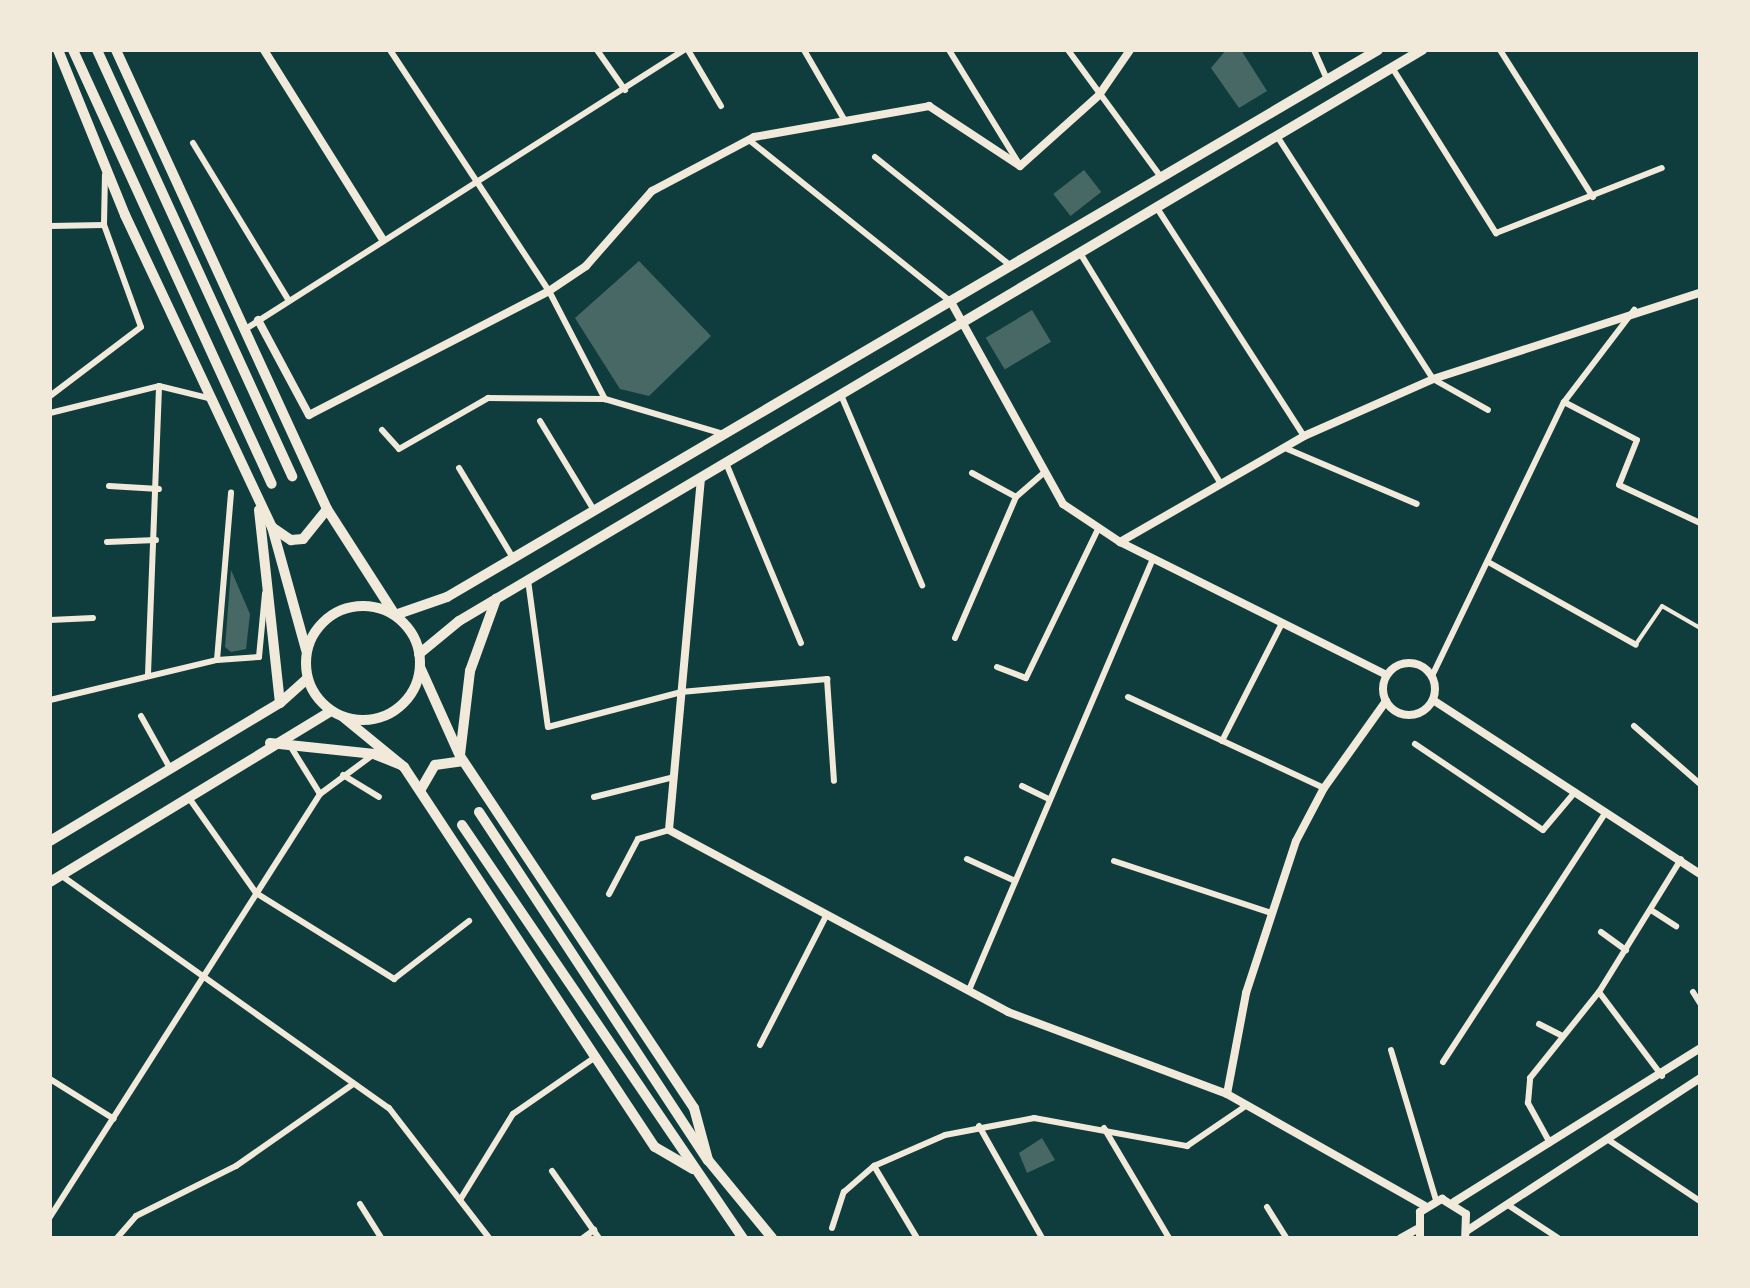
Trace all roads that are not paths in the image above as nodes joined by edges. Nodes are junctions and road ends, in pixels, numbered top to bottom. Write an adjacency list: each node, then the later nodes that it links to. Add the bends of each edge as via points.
1 (58, 50): 29 (main road)
2 (73, 50): 68 (main road)
3 (97, 50): 65 (main road)
4 (116, 50): 46 (main road)
5 (264, 50): 36 (street)
6 (390, 50): 31 (street)
7 (598, 50): 19 (street)
8 (686, 50): 19 (street); 21 (street)
9 (804, 50): 22 (street)
10 (949, 50): 27 (street)
11 (1068, 50): 20 (street)
12 (1130, 50): 20 (street)
13 (1314, 50): 18 (street)
14 (1378, 50): 18 (main road)
15 (1422, 50): 17 (main road)
16 (1500, 50): 32 (street)
17 (1392, 68): 23 (main road); 32 (street, via 1496,233)
18 (1328, 80): 30 (main road)
19 (625, 90): 31 (street)
20 (1099, 95): 27 (street); 30 (street)
21 (721, 106)
22 (845, 121): 24 (street); 27 (street, via 929,106)
23 (1277, 136): 33 (main road); 47 (street)
24 (748, 140): 39 (street, via 652,191 586,266); 42 (street)
25 (194, 144): 41 (street)
26 (875, 157): 38 (street)
27 (1020, 166)
28 (1662, 168): 32 (street)
29 (106, 169): 34 (street); 51 (main road)
30 (1162, 178): 38 (main road)
31 (479, 183): 36 (street); 39 (street)
32 (1593, 197)
33 (1157, 207): 37 (main road); 59 (street)
34 (104, 225): 35 (street); 50 (street, via 141,328)
35 (50, 226)
36 (383, 240): 41 (street)
37 (1080, 252): 45 (main road); 67 (street)
38 (1012, 266): 42 (main road)
39 (549, 291): 44 (street, via 309,415); 52 (street)
40 (1700, 293): 43 (street)
41 (288, 299): 44 (street)
42 (950, 302): 45 (street); 58 (main road)
43 (1634, 310): 47 (street); 53 (street)
44 (258, 320): 46 (street)
45 (961, 323): 49 (main road); 64 (street)
46 (243, 331): 75 (main road)
47 (1433, 379): 54 (street); 59 (street)
48 (159, 386): 51 (street); 55 (street); 70 (street)
49 (841, 394): 61 (main road); 88 (street)
50 (50, 396)
51 (208, 398): 73 (main road)
52 (605, 399): 57 (street, via 488,398 399,448); 58 (street)
53 (1564, 402): 77 (street, via 1636,440 1619,486); 85 (street)
54 (1488, 410)
55 (50, 413)
56 (540, 421): 76 (street)
57 (382, 430)
58 (724, 434): 76 (main road)
59 (1304, 436): 60 (street)
60 (1285, 448): 67 (street); 74 (street)
61 (726, 463): 66 (main road); 96 (street)
62 (458, 468): 83 (street)
63 (972, 473): 72 (street)
64 (1042, 474): 72 (street); 79 (street, via 1064,504)
65 (292, 476)
66 (701, 478): 87 (main road); 106 (street)
67 (1220, 482): 82 (street)
68 (272, 484)
69 (109, 486): 70 (street)
70 (160, 489): 80 (street)
71 (231, 493): 99 (street)
72 (1016, 498): 95 (street)
73 (259, 504): 78 (main road); 86 (main road)
74 (1416, 504)
75 (326, 509): 78 (main road, via 303,539 286,538); 90 (main road)
76 (594, 510): 83 (main road)
77 (1700, 523)
78 (272, 527): 98 (main road)
79 (1098, 530): 82 (street); 101 (street, via 1026,678)
80 (156, 540): 81 (street); 102 (street)
81 (107, 542)
82 (1120, 542): 84 (street)
83 (513, 558): 90 (main road, via 447,597)
84 (1152, 559): 93 (street); 136 (street)
85 (1490, 563): 97 (street); 104 (street)
86 (266, 575): 99 (street, via 260,657); 111 (main road, via 276,614)
87 (528, 580): 89 (main road); 106 (street, via 548,727)
88 (922, 585)
89 (496, 599): 100 (main road); 121 (main road, via 470,671)
90 (396, 616): 98 (main road, via 364,605 340,610 320,624); 100 (main road)
91 (93, 618): 92 (street)
92 (50, 620)
93 (1282, 623): 103 (street); 116 (street)
94 (1700, 628): 97 (lane, via 1662,606)
95 (955, 638)
96 (801, 643)
97 (1636, 645)
98 (306, 650): 105 (main road)
99 (217, 660): 102 (street)
100 (420, 661): 114 (main road, via 413,690 390,713 370,720); 121 (main road)
101 (996, 668)
102 (148, 674): 108 (street)
103 (1387, 675): 104 (street, via 1410,663); 110 (street)
104 (1432, 676): 109 (street)
105 (307, 679): 111 (main road); 112 (main road)
106 (682, 692): 125 (street); 126 (street, via 827,680)
107 (1128, 697): 116 (street)
108 (50, 700)
109 (1433, 700): 110 (street, via 1422,712 1406,715); 131 (street)
110 (1386, 701): 129 (street)
111 (280, 703): 123 (main road)
112 (331, 711): 114 (main road); 117 (main road)
113 (141, 716): 123 (street)
114 (343, 717): 122 (main road)
115 (1634, 726): 127 (street)
116 (1222, 741): 129 (street)
117 (270, 743): 118 (main road); 133 (main road)
118 (289, 744): 120 (main road); 132 (street)
119 (1415, 744): 131 (street, via 1543,830)
120 (374, 754): 122 (main road); 124 (street)
121 (462, 759): 130 (main road, via 436,764); 181 (main road, via 694,1108)
122 (404, 767): 130 (main road)
123 (171, 769): 141 (main road)
124 (343, 775): 132 (street); 134 (street)
125 (674, 777): 135 (street); 140 (street)
126 (834, 781)
127 (1700, 784)
128 (1022, 786): 136 (street)
129 (1324, 788): 152 (street)
130 (421, 790): 168 (main road)
131 (1575, 791): 137 (street)
132 (320, 794): 149 (street)
133 (187, 796): 146 (main road); 149 (street)
134 (379, 797)
135 (594, 797)
136 (1049, 800): 148 (street)
137 (1607, 810): 142 (street); 169 (street)
138 (479, 812): 181 (main road)
139 (462, 825): 183 (main road)
140 (669, 830): 150 (street, via 638,839); 153 (street)
141 (50, 841)
142 (1682, 858): 145 (street); 151 (street)
143 (968, 860): 148 (street)
144 (1114, 861): 152 (street)
145 (1700, 874)
146 (61, 876): 147 (main road); 158 (street)
147 (50, 882)
148 (1015, 882): 159 (street)
149 (256, 893): 154 (street, via 394,979); 158 (street)
150 (608, 894)
151 (1651, 910): 155 (street); 157 (street)
152 (1268, 912): 174 (street)
153 (828, 914): 159 (street); 165 (street)
154 (469, 921)
155 (1676, 926)
156 (1601, 932): 157 (street)
157 (1626, 950): 160 (street)
158 (204, 979): 173 (street); 176 (street)
159 (969, 990): 174 (street, via 1107,1053)
160 (1599, 992): 164 (street); 170 (street)
161 (1692, 992): 162 (street)
162 (1700, 1003)
163 (1539, 1024): 164 (street)
164 (1564, 1036): 180 (street, via 1530,1078 1528,1103)
165 (760, 1045)
166 (1700, 1048): 170 (street)
167 (1391, 1050): 186 (street)
168 (594, 1058): 183 (main road, via 654,1146); 185 (street, via 513,1114)
169 (1442, 1062)
170 (1662, 1076): 180 (street)
171 (1700, 1078): 179 (street)
172 (50, 1079): 176 (street)
173 (354, 1083): 185 (street, via 389,1108); 198 (street, via 236,1166 136,1216)
174 (1227, 1094): 175 (street)
175 (1247, 1104): 178 (street, via 1188,1146); 191 (street)
176 (114, 1119): 193 (street)
177 (979, 1126): 178 (street, via 1034,1118); 182 (street); 205 (street)
178 (1104, 1128): 206 (street)
179 (1610, 1141): 188 (street); 190 (street)
180 (1551, 1144): 187 (street)
181 (708, 1160): 203 (main road)
182 (874, 1166): 194 (street, via 844,1192); 204 (street)
183 (693, 1169): 202 (main road)
184 (552, 1171): 196 (street)
185 (460, 1200): 200 (street)
186 (1436, 1200): 187 (street); 191 (street)
187 (1454, 1202): 197 (street)
188 (1700, 1202)
189 (360, 1204): 199 (street)
190 (1508, 1205): 197 (street); 209 (street)
191 (1425, 1206): 195 (street)
192 (1267, 1207): 207 (street)
193 (50, 1217)
194 (832, 1228)
195 (1419, 1233): 208 (street)
196 (597, 1234): 201 (street)
197 (1466, 1234)
198 (117, 1238)
199 (382, 1238)
200 (489, 1238)
201 (583, 1238)
202 (743, 1238)
203 (772, 1238)
204 (917, 1238)
205 (1042, 1238)
206 (1169, 1238)
207 (1286, 1238)
208 (1401, 1238)
209 (1558, 1238)

